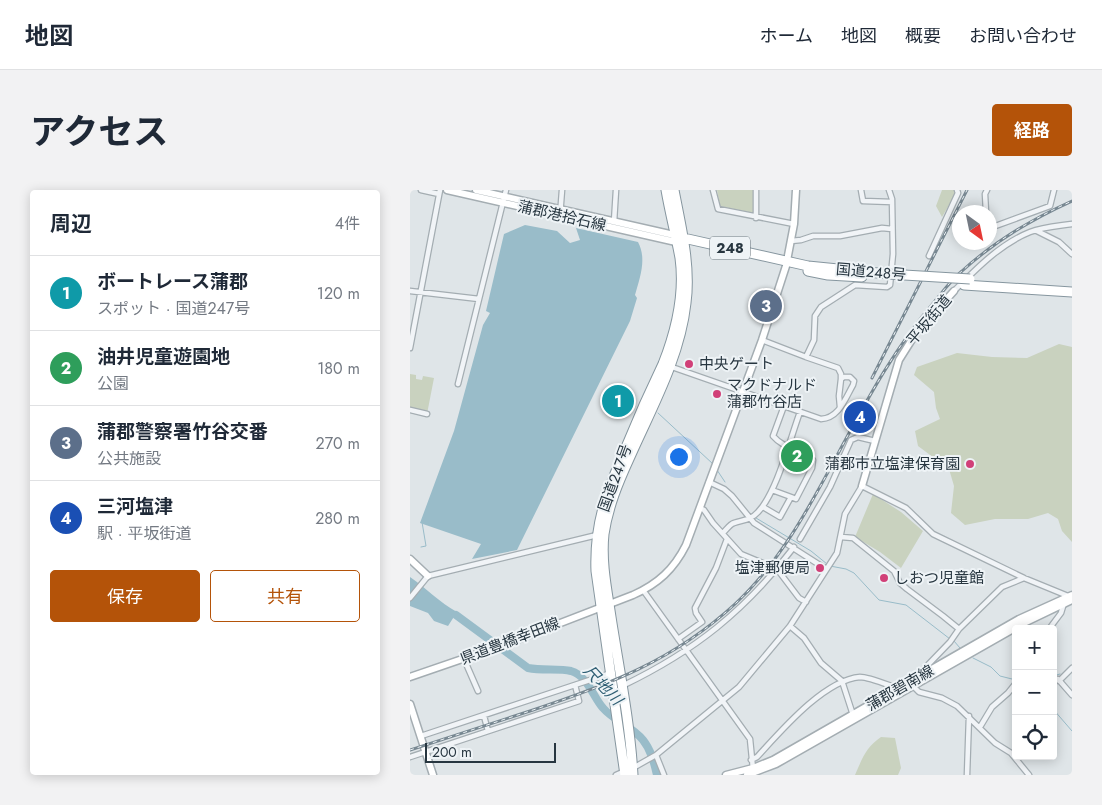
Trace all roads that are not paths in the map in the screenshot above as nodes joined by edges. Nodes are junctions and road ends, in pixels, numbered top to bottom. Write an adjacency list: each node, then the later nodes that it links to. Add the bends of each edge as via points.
1 (421, 190): 16 (street)
2 (447, 190): 17 (main road, 蒲郡港拾石線)
3 (476, 190): 17 (main road, 蒲郡港拾石線)
4 (562, 190): 20 (street)
5 (616, 190): 24 (street)
6 (666, 190): 28 (highway, 国道247号)
7 (674, 190): 28 (highway, 国道247号)
8 (713, 190): 21 (street, via 718,209)
9 (756, 190): 21 (street)
10 (796, 190): 22 (main road, 県道豊橋幸田線)
11 (862, 190): 18 (street, via 863,201)
12 (889, 190): 18 (street)
13 (957, 190): 31 (street)
14 (987, 190): 19 (street)
15 (1054, 190): 25 (street, via 1050,206)
16 (440, 192): 38 (street)
17 (504, 196): 20 (main road, 蒲郡港拾石線); 39 (street)
18 (892, 202): 26 (street)
19 (986, 205)
20 (560, 212): 24 (main road, 蒲郡港拾石線)
21 (756, 218): 22 (street)
22 (794, 224): 29 (main road, 県道豊橋幸田線)
23 (1072, 224): 27 (street, 平坂街道)
24 (614, 225): 28 (main road, 蒲郡港拾石線)
25 (997, 225)
26 (892, 229): 29 (street); 42 (street, via 890,285 854,285 821,307 815,316 814,340)
27 (1037, 231): 30 (street, via 1059,242); 36 (street, 平坂街道, via 1004,247)
28 (679, 240): 32 (highway, 国道248号 / 248); 43 (highway, 国道247号, via 688,276 686,302 682,327); 62 (highway, 国道247号, via 681,286 670,345 610,483)
29 (791, 241): 32 (main road, 県道豊橋幸田線)
30 (1072, 254)
31 (929, 256)
32 (786, 263): 33 (highway, 国道248号 / 248, bridge); 40 (main road, 県道豊橋幸田線)
33 (967, 282): 34 (highway, 国道248号 / 248); 37 (highway, 国道248号 / 248)
34 (1072, 287)
35 (410, 292): 38 (street)
36 (954, 292): 52 (main road, 平坂街道, via 916,333 899,360)
37 (1072, 292)
38 (421, 293): 39 (street); 41 (street)
39 (479, 299): 45 (street)
40 (762, 340): 42 (street); 46 (main road, 県道豊橋幸田線)
41 (410, 348)
42 (806, 356): 44 (street, via 838,368)
43 (669, 366): 46 (street); 77 (highway, 国道247号, via 611,500 603,548)
44 (841, 379): 48 (street); 48 (street, via 850,377 854,382)
45 (458, 384)
46 (741, 393): 47 (street); 54 (main road, 県道豊橋幸田線)
47 (784, 406): 50 (street); 53 (street, via 773,436 780,445)
48 (840, 407): 50 (street, via 827,419)
49 (410, 410): 51 (street)
50 (800, 412): 53 (street)
51 (427, 414)
52 (875, 441): 55 (main road, 平坂街道); 65 (street, via 858,437 851,440 830,487)
53 (787, 447): 56 (street); 57 (street, via 814,460 796,499)
54 (709, 482): 59 (main road, 県道豊橋幸田線); 60 (street, via 732,496)
55 (862, 486): 63 (street, 平坂街道, via 845,514); 71 (street, via 906,508 933,534)
56 (772, 490): 57 (street); 58 (street)
57 (791, 497): 58 (street, via 780,517)
58 (762, 507): 60 (street)
59 (700, 508): 61 (street); 72 (main road, 県道豊橋幸田線, via 678,559 660,579)
60 (749, 519): 61 (street, via 732,523); 66 (street)
61 (723, 533): 64 (street)
62 (597, 535): 70 (street); 77 (highway, 国道247号, via 596,571)
63 (840, 537): 68 (street, 平坂街道, via 837,553); 80 (street, via 853,538 894,571 900,583)
64 (727, 539): 69 (street, via 741,554); 81 (street, via 696,608 702,622)
65 (800, 539)
66 (794, 547): 68 (street); 69 (street)
67 (410, 559): 70 (main road)
68 (828, 566): 75 (street, 平坂街道)
69 (777, 570): 75 (street, via 799,598); 82 (street, via 720,627)
70 (428, 576): 74 (street)
71 (1024, 578): 73 (street); 80 (street, via 1002,586)
72 (643, 590): 77 (main road, 県道豊橋幸田線); 81 (street)
73 (1071, 597): 76 (main road, 蒲郡碧南線); 85 (main road, 蒲郡碧南線, via 1019,619)
74 (410, 598)
75 (806, 602): 79 (street, 平坂街道)
76 (1064, 603): 78 (street); 90 (main road, 蒲郡碧南線)
77 (605, 605): 83 (main road, 県道豊橋幸田線); 86 (highway, 国道247号); 92 (highway, 国道247号)
78 (1052, 625)
79 (790, 626): 88 (street); 97 (street, 平坂街道, via 739,687)
80 (959, 630): 85 (street, via 922,670)
81 (678, 639): 82 (street)
82 (686, 651): 92 (street); 97 (street)
83 (464, 659): 87 (main road, 県道豊橋幸田線); 95 (street)
84 (1072, 668): 89 (street)
85 (927, 672): 90 (main road, 蒲郡碧南線)
86 (611, 673): 91 (street); 109 (highway, 国道247号)
87 (410, 677)
88 (842, 681): 94 (street, via 862,677); 99 (street); 108 (street, via 816,698 758,757)
89 (1059, 681): 96 (street)
90 (911, 684): 94 (main road, 蒲郡碧南線); 101 (street, via 919,692 942,698); 110 (main road, 蒲郡碧南線, via 776,764)
91 (577, 685): 100 (street); 103 (street, via 579,701)
92 (621, 686): 109 (highway, 国道247号, via 628,734)
93 (1012, 688): 102 (street, via 992,707)
94 (899, 689): 99 (main road, 蒲郡碧南線)
95 (478, 691)
96 (1072, 695)
97 (722, 702): 106 (street, 平坂街道); 108 (street, via 750,739)
98 (410, 704): 104 (main road)
99 (853, 715): 110 (main road, 蒲郡碧南線)
100 (484, 716): 103 (street); 104 (street)
101 (969, 716): 102 (street); 114 (street)
102 (980, 727): 115 (street, via 995,743 1011,753)
103 (488, 731): 105 (street)
104 (420, 736): 105 (main road)
105 (425, 752): 107 (street); 111 (main road)
106 (654, 756): 109 (street, 平坂街道); 112 (street)
107 (410, 757)
108 (751, 760): 110 (street)
109 (626, 773)
110 (752, 773): 113 (main road, 蒲郡碧南線)
111 (433, 775)
112 (664, 775)
113 (726, 775)
114 (967, 775)
115 (1029, 775)

